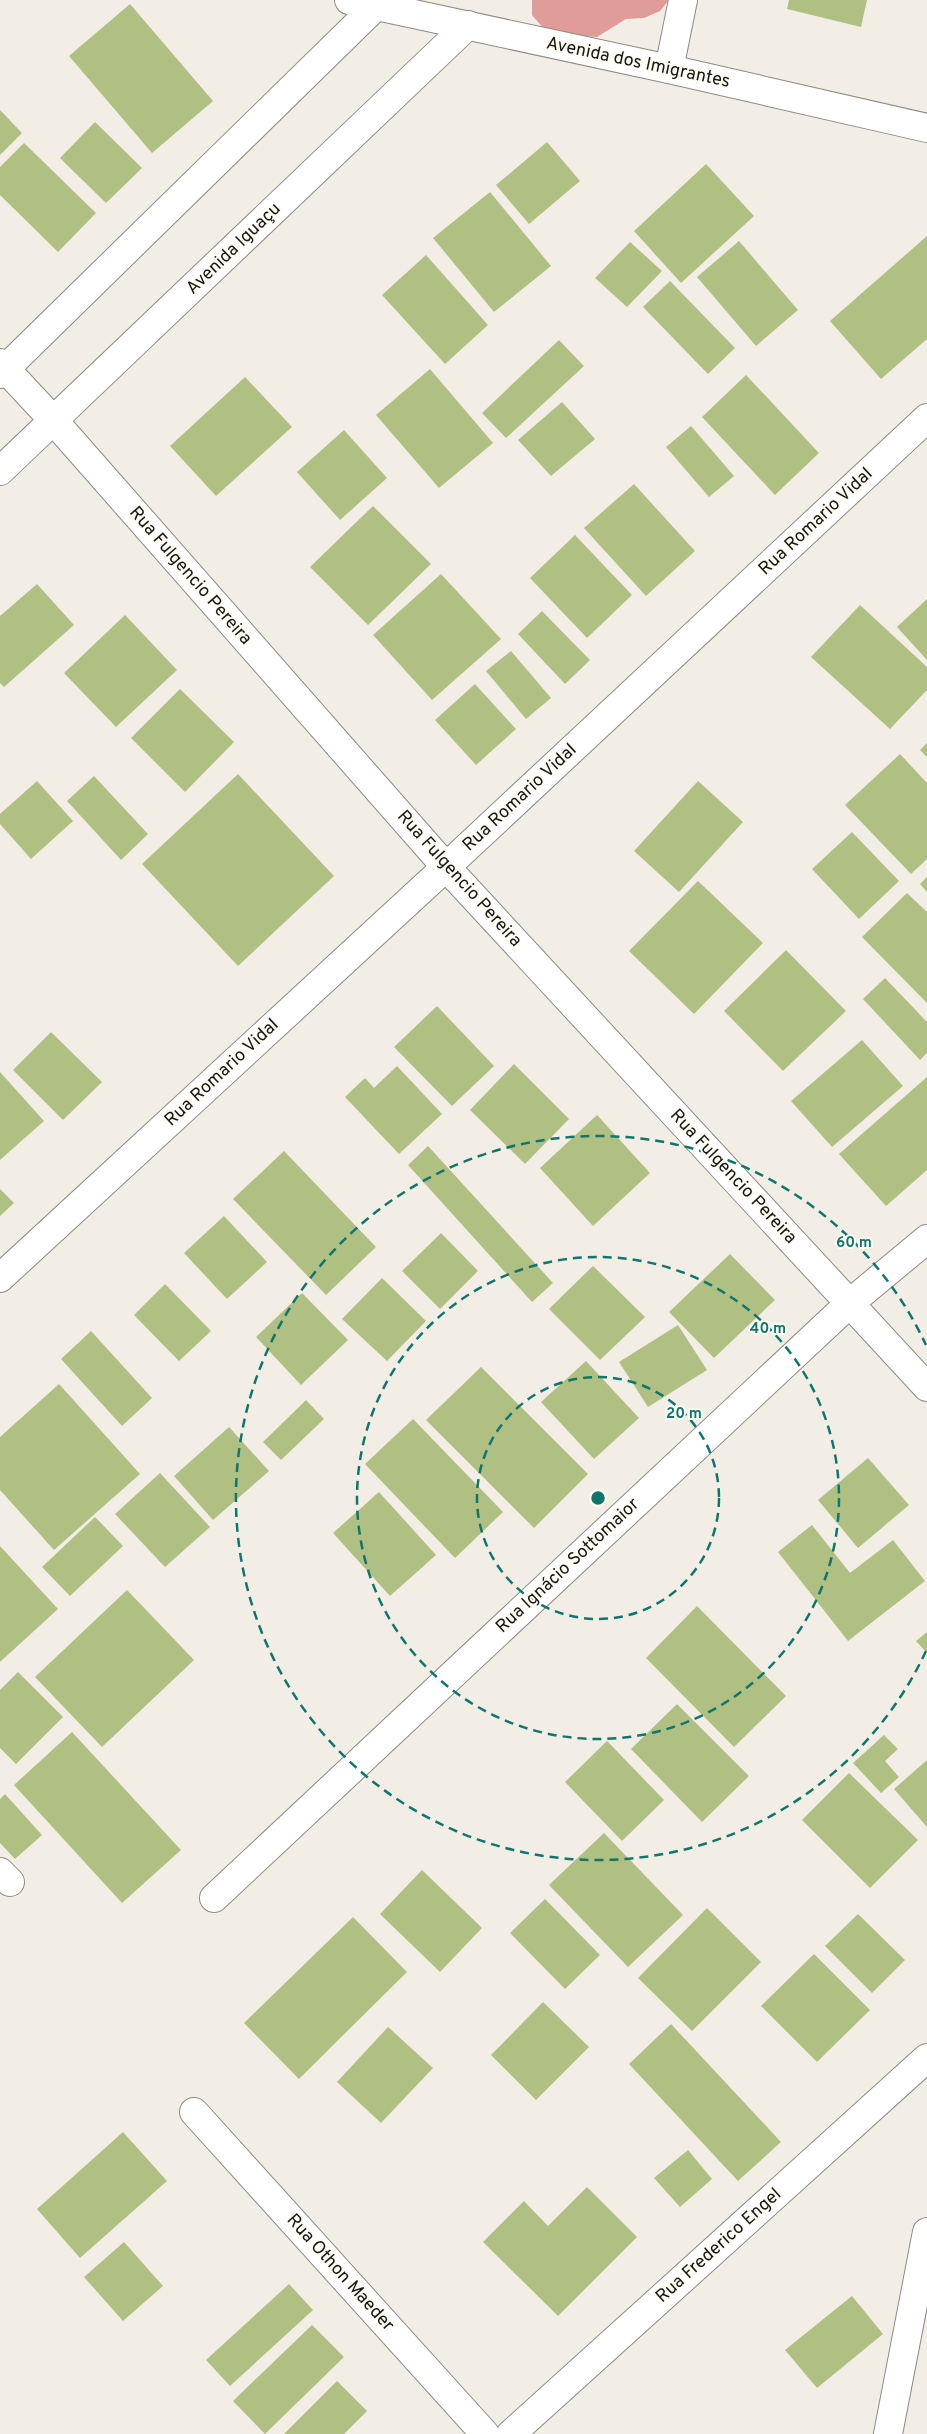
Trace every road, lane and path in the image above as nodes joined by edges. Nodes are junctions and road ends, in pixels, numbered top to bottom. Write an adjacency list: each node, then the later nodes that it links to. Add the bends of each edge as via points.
1 (349, 0): 3 (street, Avenida dos Imigrantes)
2 (684, 0): 5 (street)
3 (376, 6): 4 (street, Avenida dos Imigrantes); 7 (street)
4 (468, 26): 5 (street, Avenida dos Imigrantes); 9 (street, Avenida Iguaçu)
5 (669, 69): 6 (street, Avenida dos Imigrantes)
6 (927, 128)
7 (2, 369): 9 (street, Rua Fulgencio Pereira)
8 (927, 418): 11 (street, Rua Romario Vidal)
9 (54, 421): 10 (street, Avenida Iguaçu); 11 (street, Rua Fulgencio Pereira)
10 (0, 472)
11 (446, 867): 13 (street, Rua Romario Vidal); 14 (street, Rua Fulgencio Pereira)
12 (927, 1238): 14 (street, Rua Ignácio Sottomaior)
13 (0, 1278)
14 (850, 1303): 15 (street, Rua Fulgencio Pereira); 16 (street, Rua Ignácio Sottomaior)
15 (927, 1387)
16 (214, 1898)
17 (927, 2058): 21 (street, Rua Frederico Engel)
18 (194, 2112): 20 (street, Rua Othon Maeder)
19 (927, 2232): 22 (street)
20 (485, 2434)
21 (511, 2434)
22 (888, 2434)

